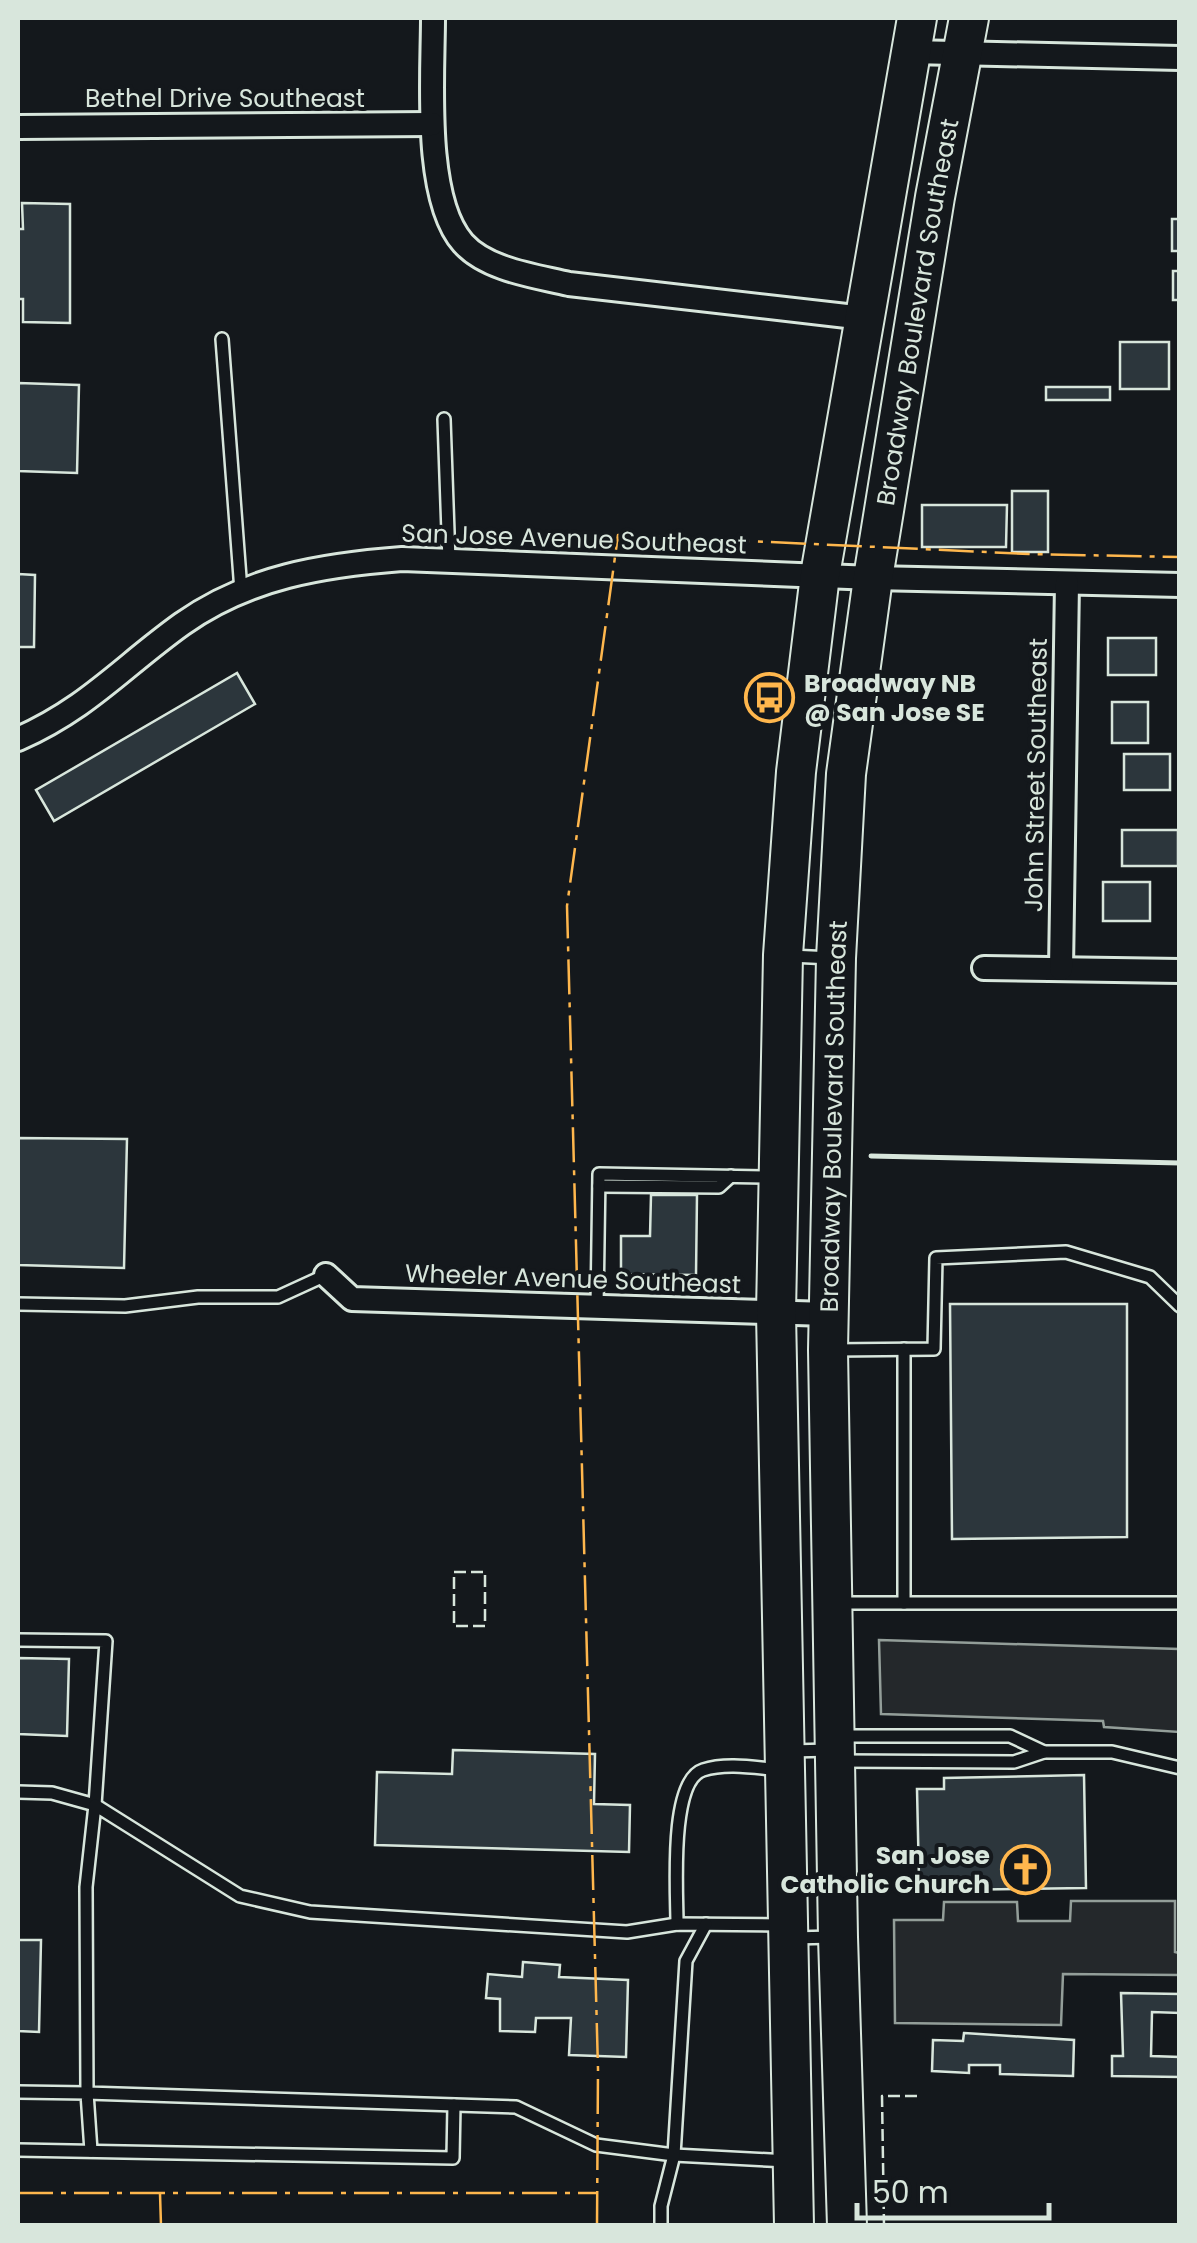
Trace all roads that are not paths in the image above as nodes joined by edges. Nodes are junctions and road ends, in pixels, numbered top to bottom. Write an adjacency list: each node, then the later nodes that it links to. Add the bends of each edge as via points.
1 (433, 18): 6 (street)
2 (969, 18): 4 (main road, Broadway Boulevard Southeast)
3 (914, 35): 4 (street); 8 (main road, Broadway Boulevard Southeast)
4 (962, 55): 5 (street); 13 (main road, Broadway Boulevard Southeast)
5 (1180, 58)
6 (432, 124): 7 (street, Bethel Drive Southeast); 8 (street, via 453,228 464,244 498,264 570,284)
7 (18, 127)
8 (864, 318): 12 (main road, Broadway Boulevard Southeast)
9 (222, 339): 16 (lane)
10 (444, 420): 11 (lane)
11 (449, 561): 12 (street, San Jose Avenue Southeast); 16 (street, San Jose Avenue Southeast, via 326,566)
12 (820, 575): 13 (street, San Jose Avenue Southeast); 18 (main road, Broadway Boulevard Southeast)
13 (873, 578): 14 (street, San Jose Avenue Southeast); 19 (main road, Broadway Boulevard Southeast, via 846,774)
14 (1066, 583): 15 (street, San Jose Avenue Southeast); 21 (street, John Street Southeast)
15 (1180, 585)
16 (241, 591): 17 (street, San Jose Avenue Southeast, via 183,623 56,722)
17 (18, 739)
18 (783, 955): 19 (lane); 23 (main road, Broadway Boulevard Southeast)
19 (836, 958): 29 (main road, Broadway Boulevard Southeast)
20 (984, 968): 21 (street)
21 (1061, 969): 22 (street)
22 (1180, 971)
23 (780, 1177): 27 (lane, via 600,1174); 28 (main road, Broadway Boulevard Southeast)
24 (326, 1275): 25 (lane, via 278,1297); 27 (street, Wheeler Avenue Southeast, via 352,1299)
25 (18, 1304)
26 (1180, 1306): 30 (lane, via 1150,1277 1066,1252 936,1258 934,1349)
27 (598, 1307): 28 (street, Wheeler Avenue Southeast)
28 (776, 1313): 29 (street, Wheeler Avenue Southeast); 37 (main road, Broadway Boulevard Southeast)
29 (828, 1332): 30 (lane); 31 (main road, Broadway Boulevard Southeast)
30 (904, 1349): 32 (lane)
31 (832, 1603): 32 (lane); 35 (main road, Broadway Boulevard Southeast)
32 (904, 1603): 33 (lane)
33 (1180, 1603)
34 (18, 1640): 40 (lane, via 106,1641)
35 (835, 1749): 36 (lane, via 1014,1762); 36 (lane, via 1010,1736); 37 (lane); 44 (main road, Broadway Boulevard Southeast)
36 (1044, 1752): 38 (lane, via 1128,1754)
37 (783, 1761): 41 (lane, via 704,1770 687,1785 679,1813); 43 (main road, Broadway Boulevard Southeast)
38 (1180, 1768)
39 (18, 1792): 40 (lane)
40 (96, 1805): 41 (lane, via 240,1896 310,1912 628,1932); 46 (lane, via 86,1887)
41 (677, 1924): 42 (lane)
42 (706, 1924): 43 (lane); 50 (lane, via 686,1961)
43 (786, 1931): 44 (lane); 51 (main road, Broadway Boulevard Southeast)
44 (838, 1937): 54 (main road, Broadway Boulevard Southeast)
45 (18, 2092): 46 (lane)
46 (87, 2094): 47 (lane); 49 (lane)
47 (454, 2105): 49 (lane, via 453,2158); 50 (lane, via 516,2108 596,2145)
48 (18, 2150): 49 (lane)
49 (90, 2151)
50 (674, 2155): 51 (lane); 52 (lane)
51 (792, 2161): 53 (main road, Broadway Boulevard Southeast)
52 (661, 2226)
53 (794, 2226)
54 (847, 2226)

